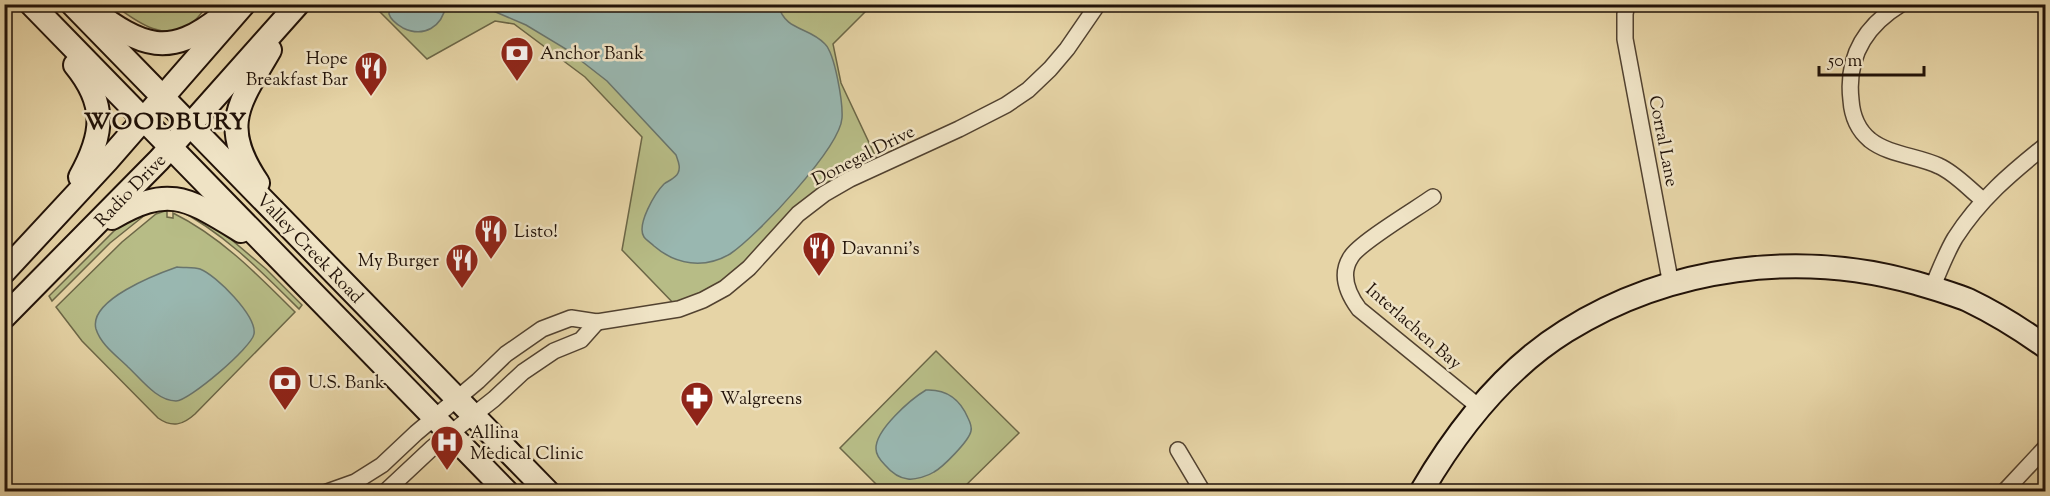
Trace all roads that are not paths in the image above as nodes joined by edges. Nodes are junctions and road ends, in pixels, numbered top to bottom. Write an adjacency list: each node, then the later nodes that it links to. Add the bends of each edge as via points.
1 (29, 4): 11 (main road, Valley Creek Road); 17 (main road, via 86,80 98,108 99,131 94,151)
2 (72, 4): 10 (main road, Valley Creek Road)
3 (85, 4): 4 (main road, via 129,34 163,43 195,36)
4 (237, 4)
5 (244, 4): 10 (main road, Radio Drive)
6 (1098, 4): 25 (street, Donegal Drive, via 1067,49 1028,90 959,129 824,194 798,214 749,268 725,288 679,309)
7 (1628, 4): 22 (street, Corral Lane, via 1625,39)
8 (1901, 4): 16 (street, via 1873,26 1859,45 1851,67 1852,112 1871,141 1942,167)
9 (295, 8): 12 (main road, Radio Drive); 18 (main road, via 243,98 236,127 246,164)
10 (163, 97): 11 (main road, Radio Drive); 12 (main road, Valley Creek Road)
11 (143, 119): 14 (main road, Valley Creek Road); 17 (main road, Radio Drive)
12 (190, 126): 14 (main road, Radio Drive); 18 (main road, Valley Creek Road)
13 (2046, 145): 16 (street)
14 (171, 147): 19 (main road, Radio Drive); 20 (main road, Valley Creek Road)
15 (1433, 197): 28 (street, Interlachen Bay, via 1351,257 1346,282 1359,309)
16 (1983, 200): 23 (street, via 1954,239)
17 (63, 209): 21 (main road, Radio Drive)
18 (284, 222): 27 (main road, Valley Creek Road)
19 (88, 233): 20 (main road, via 139,203 175,198 201,207); 24 (main road, Radio Drive)
20 (270, 249): 30 (main road, Valley Creek Road)
21 (4, 272)
22 (1671, 285): 23 (main road, via 1715,273 1802,265 1838,267); 28 (main road, via 1622,301 1566,331)
23 (1932, 288): 26 (main road, via 1996,315)
24 (4, 317)
25 (597, 322): 27 (street, Donegal Drive, via 571,318 542,329 506,354); 29 (street, via 581,340 554,351 523,372)
26 (2046, 347)
27 (457, 399): 29 (main road, Valley Creek Road); 30 (street, Donegal Drive)
28 (1479, 407): 39 (main road, via 1436,465)
29 (474, 416): 31 (street); 37 (main road, Valley Creek Road)
30 (434, 417): 31 (main road, Valley Creek Road); 34 (street, Donegal Drive, via 369,474)
31 (450, 434): 35 (street); 36 (main road, Valley Creek Road)
32 (2046, 447): 40 (street)
33 (1178, 450): 38 (street)
34 (327, 492)
35 (385, 492)
36 (507, 492)
37 (548, 492)
38 (1203, 492)
39 (1422, 492)
40 (2004, 492)

